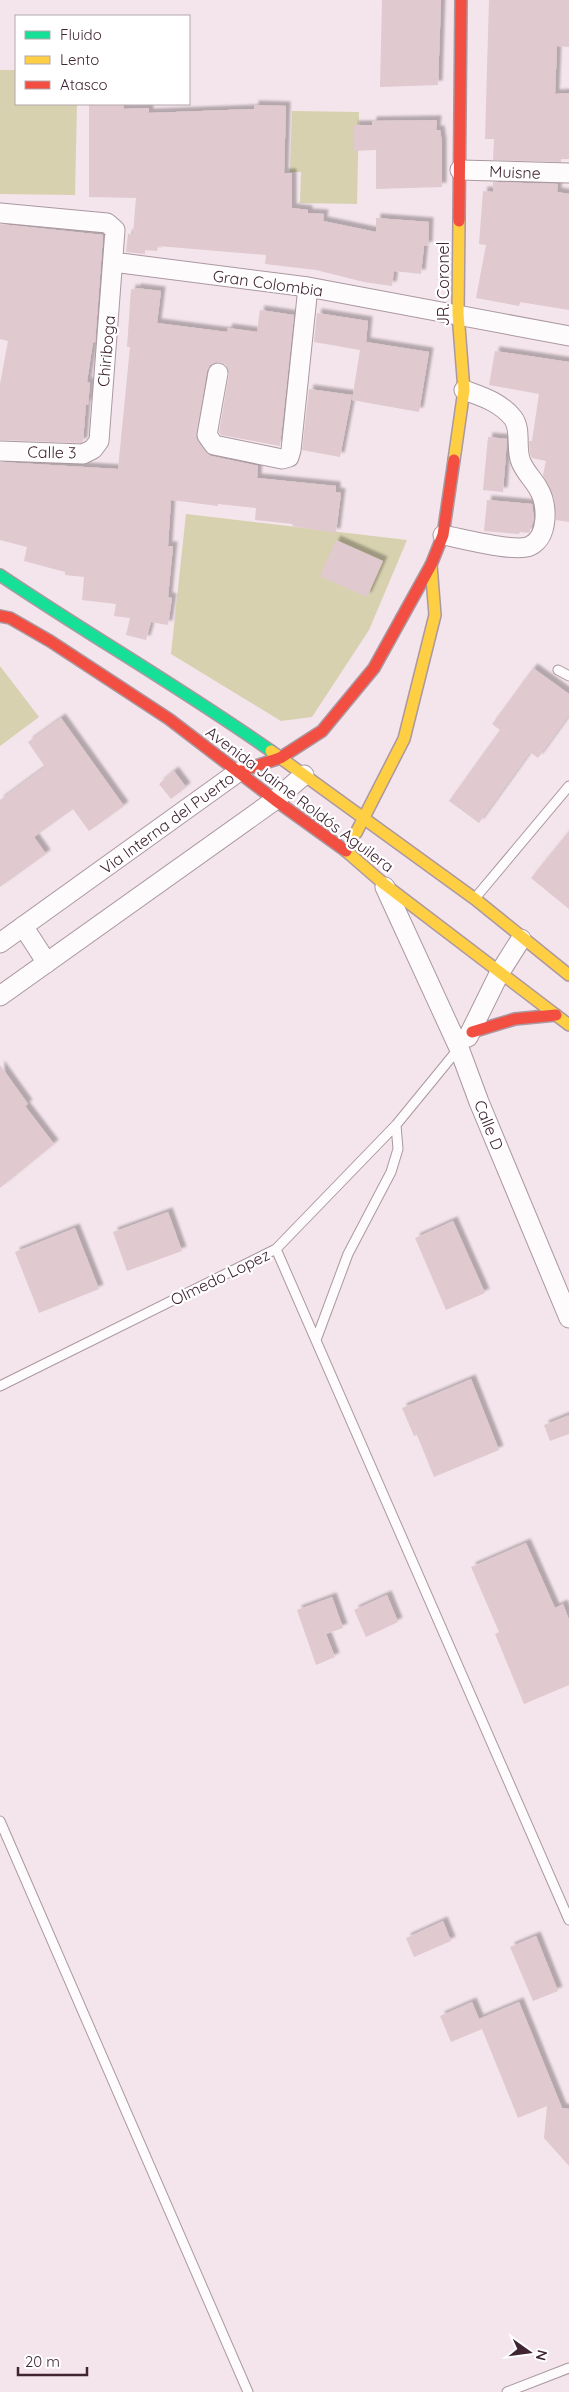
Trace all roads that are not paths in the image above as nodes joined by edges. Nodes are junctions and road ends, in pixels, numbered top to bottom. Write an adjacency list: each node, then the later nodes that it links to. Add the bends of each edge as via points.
1 (461, 0): 2 (main road, JR. Coronel)
2 (460, 170): 3 (street, Muisne); 7 (main road, JR. Coronel)
3 (569, 173)
4 (0, 213): 5 (street, via 107,223 114,230)
5 (113, 262): 6 (street, Gran Colombia); 11 (street, Chiriboga)
6 (308, 287): 7 (street, Gran Colombia); 9 (street, via 289,457 282,459 214,445 209,441 207,435)
7 (458, 314): 8 (street, Gran Colombia); 10 (main road, JR. Coronel)
8 (569, 336)
9 (218, 373)
10 (464, 390): 13 (main road, JR. Coronel); 13 (street, via 495,402 515,420 521,463 539,490 543,505 544,530 528,547 514,548)
11 (99, 441): 12 (street, Calle 3, via 83,454)
12 (0, 451)
13 (443, 535): 14 (main road, JR. Coronel)
14 (431, 565): 20 (main road, Via Interna del Puerto, via 374,668 322,730); 25 (main road, via 435,615 404,739)
15 (0, 575): 17 (main road, Avenida Jaime Roldós Aguilera)
16 (0, 616): 17 (main road, Avenida Jaime Roldós Aguilera)
17 (56, 629): 20 (main road, Avenida Jaime Roldós Aguilera, via 217,714); 21 (main road, Avenida Jaime Roldós Aguilera)
18 (558, 670): 19 (lane)
19 (569, 676)
20 (280, 758): 21 (main road, Via Interna del Puerto); 22 (main road, Avenida Jaime Roldós Aguilera)
21 (238, 772): 24 (main road, Avenida Jaime Roldós Aguilera); 29 (street, Via Interna del Puerto)
22 (304, 775): 24 (street); 25 (main road, Avenida Jaime Roldós Aguilera)
23 (569, 786): 28 (lane)
24 (275, 800): 26 (main road, Avenida Jaime Roldós Aguilera); 32 (street)
25 (363, 818): 26 (main road); 28 (main road, Avenida Jaime Roldós Aguilera)
26 (347, 851): 27 (main road, Avenida Jaime Roldós Aguilera)
27 (384, 884): 33 (main road, Avenida Jaime Roldós Aguilera); 39 (street, Calle D)
28 (475, 899): 30 (main road, Avenida Jaime Roldós Aguilera)
29 (23, 926): 31 (street, Via Interna del Puerto); 32 (street)
30 (521, 939): 33 (street); 34 (main road, Avenida Jaime Roldós Aguilera)
31 (0, 943)
32 (47, 963): 35 (street)
33 (500, 972): 36 (main road, Avenida Jaime Roldós Aguilera); 38 (street)
34 (569, 976)
35 (0, 996)
36 (556, 1015): 37 (main road, Avenida Jaime Roldós Aguilera); 38 (main road, via 515,1019)
37 (569, 1025)
38 (472, 1032): 39 (street)
39 (459, 1048): 40 (lane, Olmedo Lopez); 42 (street, Calle D)
40 (396, 1125): 41 (lane, Olmedo Lopez); 43 (lane, via 398,1149 390,1172 348,1254)
41 (276, 1250): 43 (lane); 44 (lane, Olmedo Lopez)
42 (569, 1318)
43 (316, 1340): 46 (lane)
44 (0, 1386)
45 (0, 1821): 48 (lane)
46 (569, 1920)
47 (569, 2368): 49 (lane)
48 (248, 2392)
49 (507, 2392)

